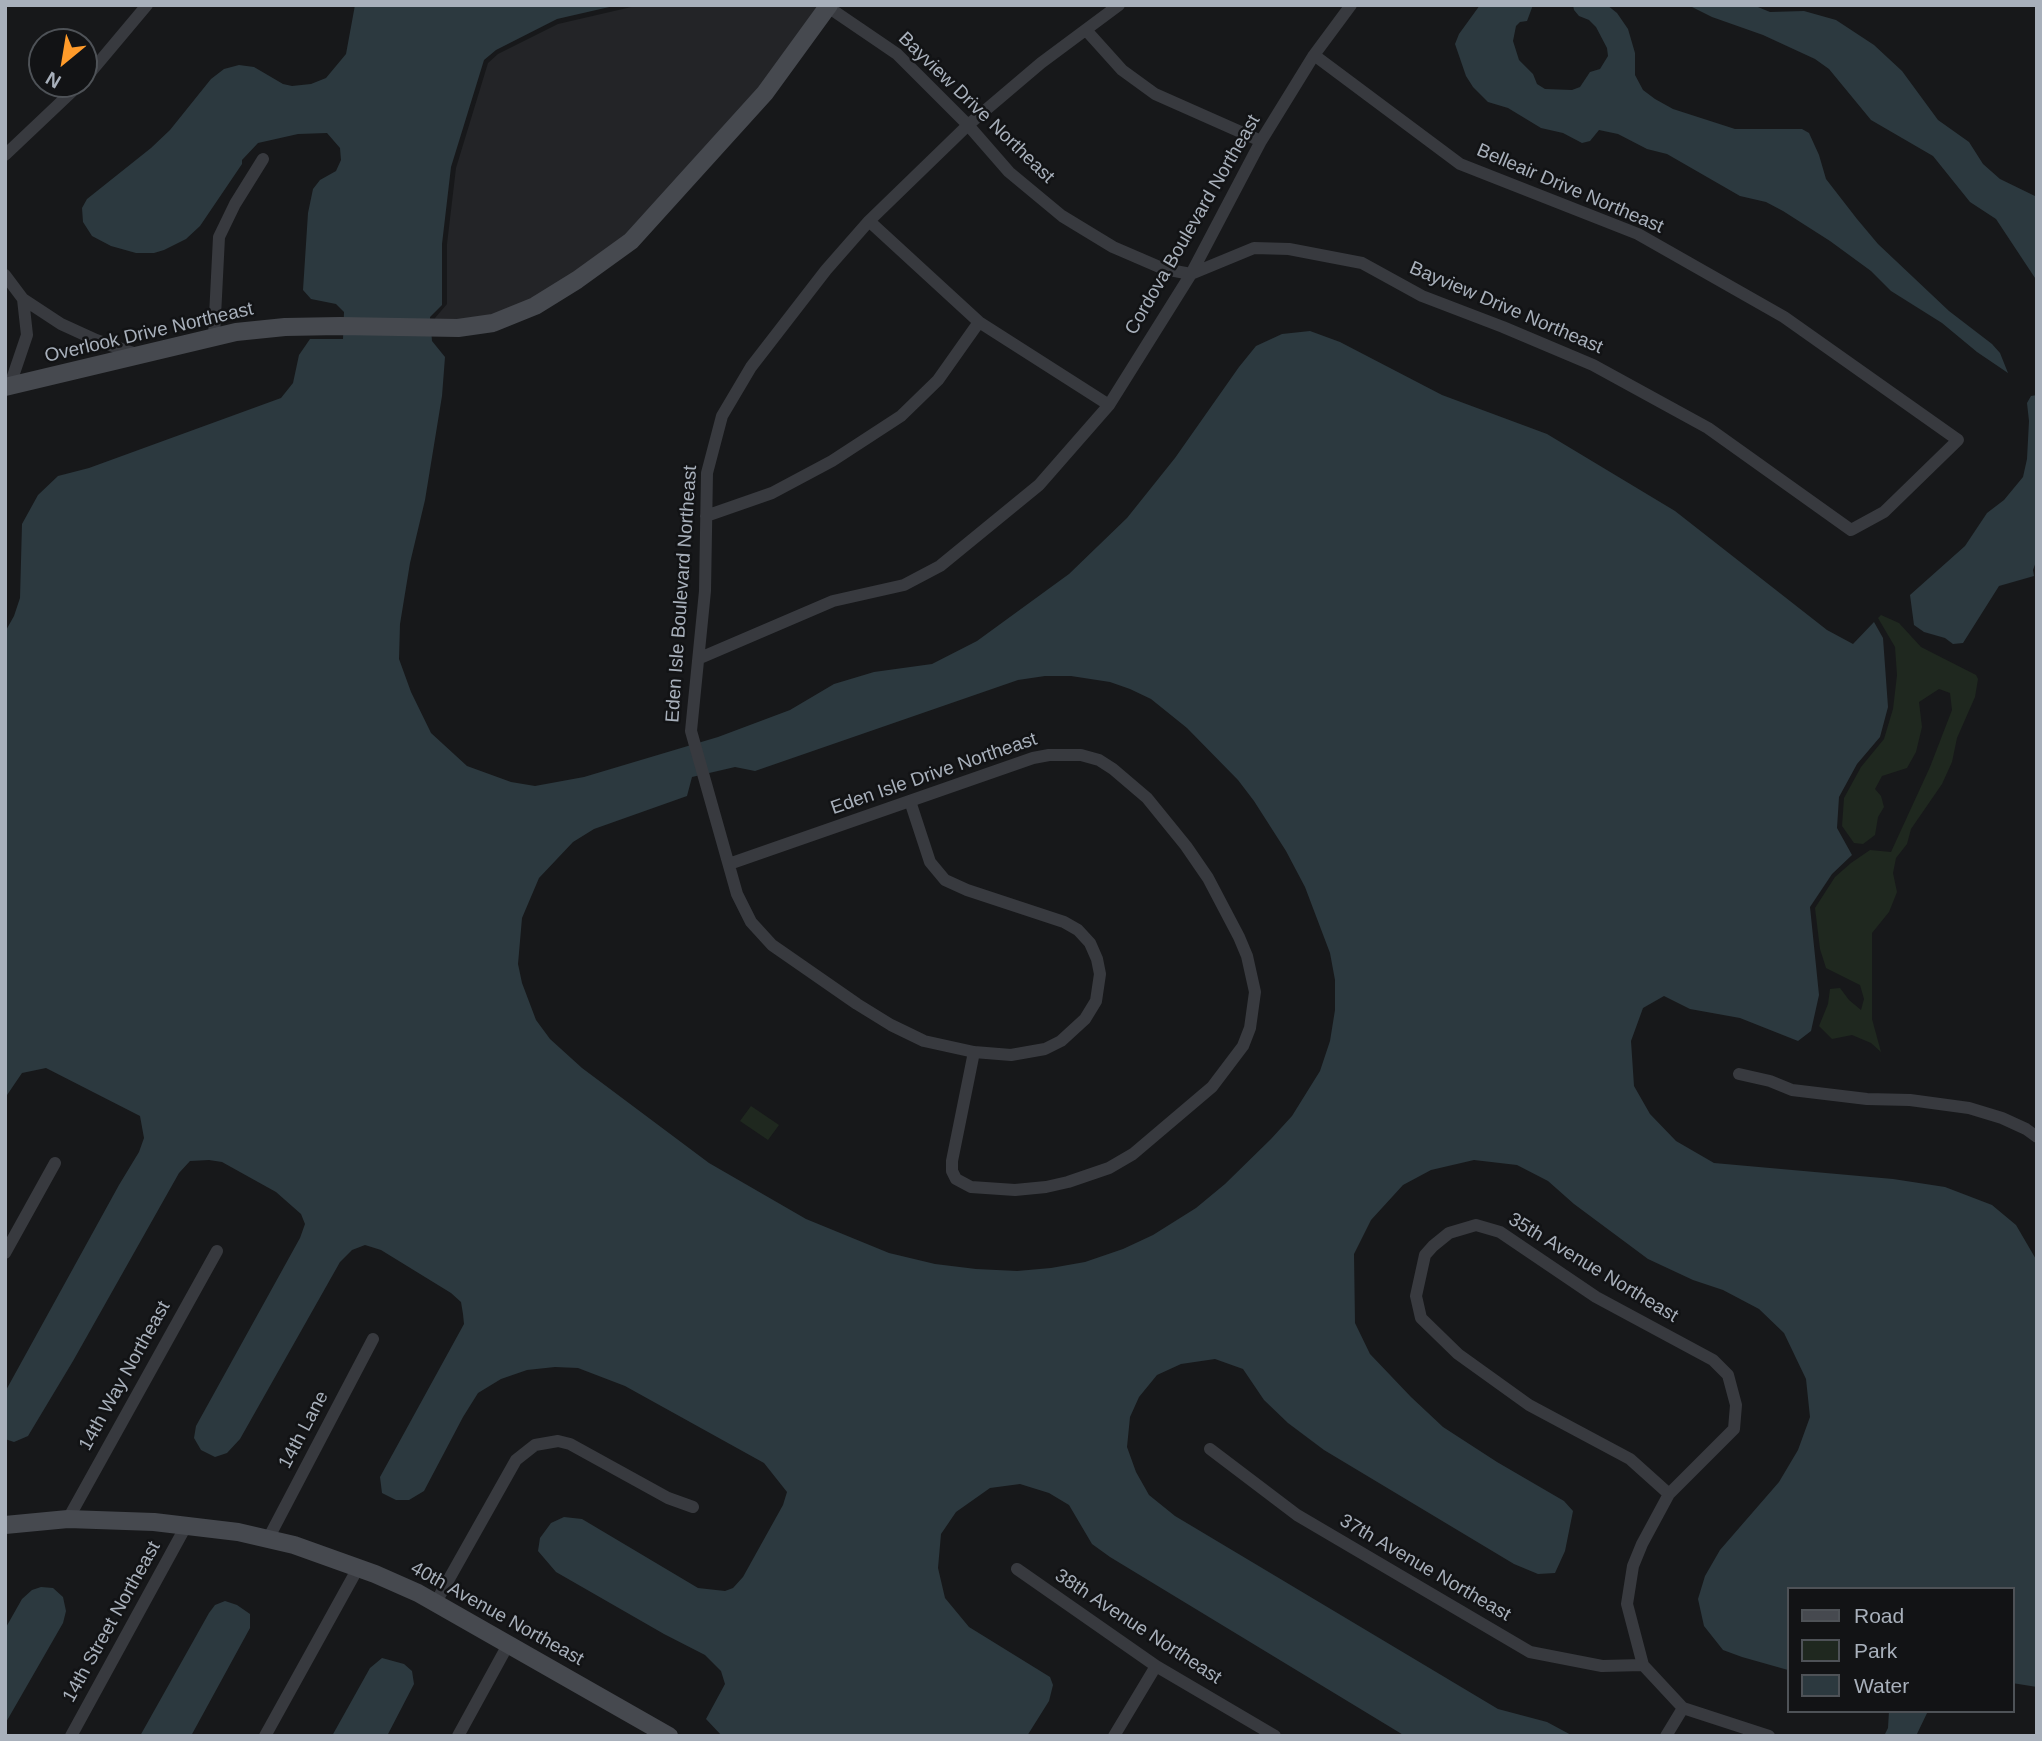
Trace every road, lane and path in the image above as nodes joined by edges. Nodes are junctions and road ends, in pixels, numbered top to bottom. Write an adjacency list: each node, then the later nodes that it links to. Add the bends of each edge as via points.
1 (147, 5): 7 (street)
2 (1119, 5): 5 (street, Eden Isle Boulevard Northeast)
3 (1351, 5): 6 (street, Cordova Boulevard Northeast)
4 (828, 6): 9 (street, Bayview Drive Northeast, via 897,54); 18 (street, Overlook Drive Northeast, via 765,93 631,240 535,306 493,323 437,329 258,328)
5 (1086, 30): 9 (street, Eden Isle Boulevard Northeast); 10 (street, via 1122,70 1155,94)
6 (1314, 55): 10 (street, Cordova Boulevard Northeast); 23 (street, Belleair Drive Northeast, via 1460,164 1638,234 1784,317 1958,440 1884,512)
7 (98, 63)
8 (65, 98): 11 (street)
9 (968, 125): 13 (street, Eden Isle Boulevard Northeast); 14 (street, Bayview Drive Northeast, via 1009,172 1062,216 1113,247 1164,269)
10 (1261, 141): 14 (street, Cordova Boulevard Northeast)
11 (5, 155)
12 (263, 159): 18 (street, via 219,237)
13 (870, 221): 17 (street); 22 (street, Eden Isle Boulevard Northeast, via 751,367 722,416 708,473)
14 (1191, 274): 21 (street, Cordova Boulevard Northeast); 23 (street, Bayview Drive Northeast, via 1254,248 1289,249 1362,263 1422,296 1592,365 1708,428)
15 (5, 275): 16 (street)
16 (23, 299): 19 (street, via 79,333); 20 (street, via 27,335)
17 (979, 322): 21 (street); 22 (street, via 938,380 901,416 772,493)
18 (214, 336): 19 (street, Overlook Drive Northeast)
19 (137, 355): 20 (street, Overlook Drive Northeast)
20 (8, 386)
21 (1109, 405): 24 (street, Cordova Boulevard Northeast, via 1040,485 940,566 904,585 833,601)
22 (706, 516): 24 (street, Eden Isle Boulevard Northeast)
23 (1851, 530)
24 (700, 658): 26 (street, Eden Isle Boulevard Northeast, via 691,731)
25 (910, 801): 26 (street, Eden Isle Drive Northeast); 27 (street, Eden Isle Boulevard Northeast, via 930,862 945,880 1064,922 1090,943 1097,959 1099,987 1092,1010 1061,1041 1028,1053); 27 (street, Eden Isle Drive Northeast, via 1033,758 1066,754 1099,760 1130,782 1186,846 1227,913 1252,972 1255,992 1250,1028 1212,1087 1133,1154 1068,1182 986,1190 956,1179 952,1161)
26 (729, 864): 27 (street, Eden Isle Boulevard Northeast, via 751,922 780,952 906,1033)
27 (974, 1052)
28 (1739, 1074): 29 (street, via 1801,1092 1969,1108)
29 (2037, 1137)
30 (55, 1163): 32 (street)
31 (217, 1251): 37 (street, 14th Way Northeast)
32 (5, 1253)
33 (373, 1339): 40 (street, 14th Lane)
34 (1210, 1449): 45 (street, 37th Avenue Northeast, via 1297,1515 1530,1652 1602,1666)
35 (1670, 1494): 35 (street, 35th Avenue Northeast, via 1734,1429 1736,1405 1728,1375 1713,1360 1596,1297 1500,1232 1476,1225 1449,1233 1433,1246 1425,1255 1416,1296 1422,1318 1458,1354 1529,1405 1630,1460); 45 (street, via 1637,1555 1627,1604)
36 (693, 1507): 43 (street, via 580,1449 558,1441 535,1445 516,1460)
37 (68, 1519): 38 (street, 40th Avenue Northeast); 39 (street, 40th Avenue Northeast)
38 (5, 1524)
39 (186, 1526): 40 (street, 40th Avenue Northeast); 48 (street, 14th Street Northeast)
40 (268, 1539): 41 (street, 40th Avenue Northeast)
41 (358, 1568): 43 (street, 40th Avenue Northeast); 49 (street)
42 (1017, 1569): 46 (street, 38th Avenue Northeast)
43 (436, 1602): 44 (street, 40th Avenue Northeast)
44 (509, 1643): 50 (street); 51 (street, 40th Avenue Northeast)
45 (1643, 1665): 47 (street)
46 (1156, 1666): 52 (street); 53 (street, 38th Avenue Northeast)
47 (1683, 1708): 54 (street); 55 (street)
48 (71, 1736)
49 (265, 1736)
50 (458, 1736)
51 (669, 1736)
52 (1114, 1736)
53 (1275, 1736)
54 (1667, 1736)
55 (1769, 1736)

